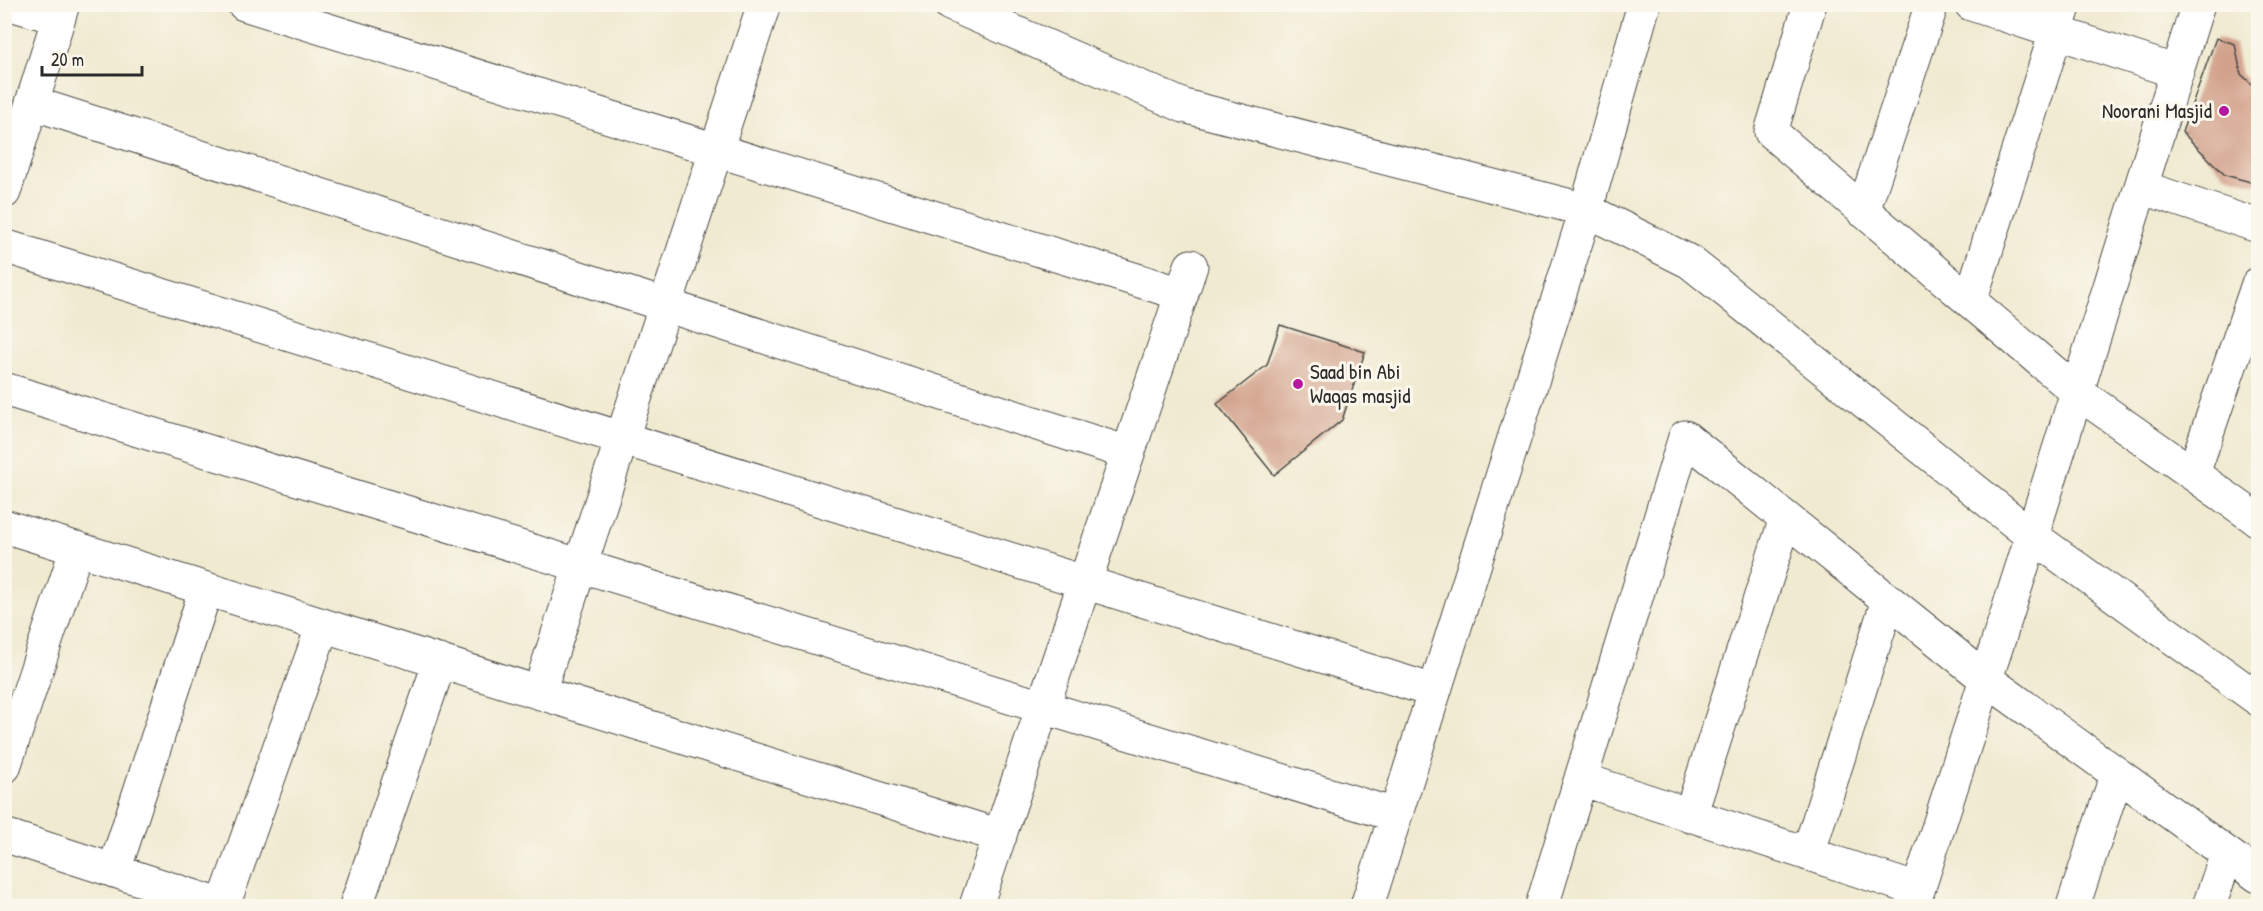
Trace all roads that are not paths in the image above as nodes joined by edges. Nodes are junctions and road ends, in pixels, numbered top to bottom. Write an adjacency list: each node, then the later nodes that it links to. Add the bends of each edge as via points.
1 (10, 4): 10 (street)
2 (243, 4): 14 (street)
3 (764, 4): 14 (street)
4 (950, 4): 17 (street, via 1184,106)
5 (1644, 4): 17 (street)
6 (1810, 4): 18 (street, via 1771,132)
7 (1932, 4): 18 (street)
8 (1971, 4): 11 (street)
9 (2198, 4): 12 (street)
10 (61, 11): 13 (street)
11 (2061, 19): 12 (street); 22 (street)
12 (2177, 72): 15 (street)
13 (20, 119): 16 (street); 23 (street)
14 (717, 150): 23 (street); 27 (street, via 1186,280)
15 (2141, 187): 19 (street); 25 (street)
16 (4, 192)
17 (1586, 210): 32 (street, via 1690,262); 42 (street)
18 (1863, 211): 22 (street)
19 (2259, 226)
20 (4, 246): 26 (street)
21 (2259, 284): 28 (street)
22 (1970, 302): 25 (street)
23 (666, 306): 26 (street); 27 (street)
24 (4, 389): 34 (street)
25 (2077, 392): 28 (street); 32 (street)
26 (622, 438): 34 (street); 35 (street)
27 (1128, 453): 35 (street)
28 (2193, 474): 30 (street)
29 (1785, 518): 37 (street); 47 (street, via 1685,437); 49 (street)
30 (2259, 520)
31 (4, 526): 33 (street)
32 (2032, 536): 40 (street); 43 (street)
33 (77, 548): 36 (street); 45 (street)
34 (581, 566): 41 (street); 44 (street)
35 (1085, 583): 42 (street); 44 (street)
36 (206, 589): 38 (street); 54 (street)
37 (1888, 600): 40 (street); 52 (street)
38 (323, 625): 39 (street); 58 (street)
39 (440, 661): 41 (street); 59 (street)
40 (1986, 679): 46 (street); 56 (street)
41 (539, 692): 51 (street)
42 (1434, 692): 48 (street)
43 (2259, 699)
44 (1043, 707): 48 (street); 51 (street)
45 (4, 767)
46 (2117, 774): 53 (street); 62 (street)
47 (1581, 779): 49 (street); 57 (street)
48 (1395, 815): 61 (street)
49 (1690, 816): 52 (street)
50 (4, 835): 54 (street)
51 (1000, 836): 60 (street)
52 (1808, 854): 56 (street)
53 (2227, 854): 55 (street); 63 (street)
54 (114, 871): 58 (street)
55 (2259, 876)
56 (1915, 898)
57 (1547, 905)
58 (223, 906)
59 (356, 906)
60 (976, 906)
61 (1367, 906)
62 (2073, 906)
63 (2209, 906)

